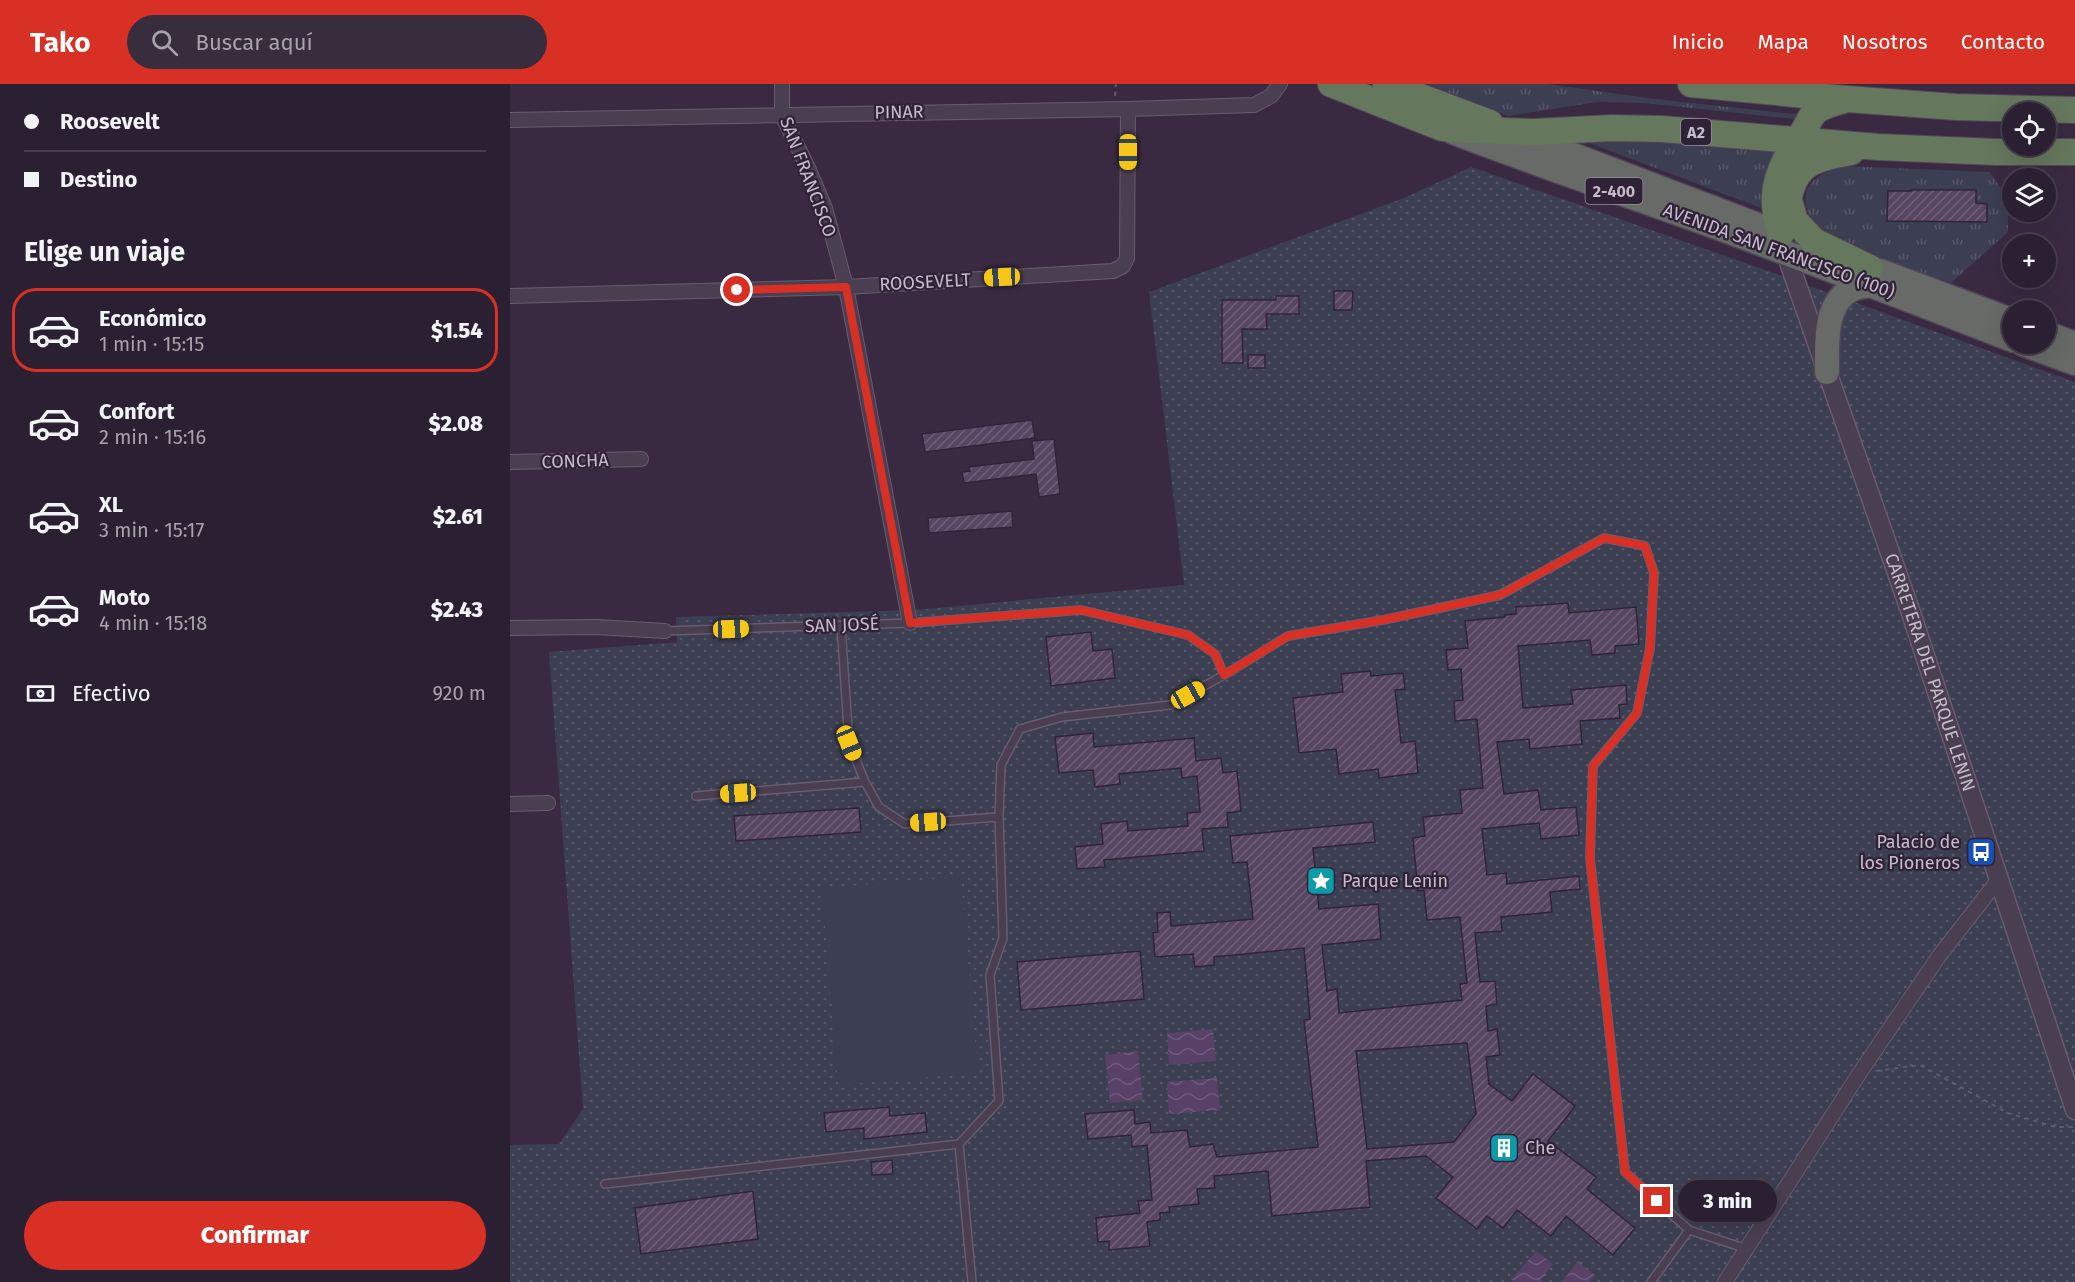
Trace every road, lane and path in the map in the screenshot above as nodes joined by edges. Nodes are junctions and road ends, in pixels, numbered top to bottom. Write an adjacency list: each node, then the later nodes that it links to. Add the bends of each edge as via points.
1 (782, 84): 9 (street, SAN FRANCISCO)
2 (1280, 84): 7 (street, PINAR, via 1271,96 1254,105)
3 (1331, 84): 11 (highway, A2)
4 (1386, 84): 12 (highway, 2-400)
5 (1691, 84): 6 (highway)
6 (1847, 99): 8 (highway); 13 (highway, via 1811,115)
7 (1128, 109): 9 (street, PINAR); 19 (street, ROOSEVELT, via 1127,258 1123,266 1113,271)
8 (2075, 110)
9 (782, 115): 10 (street, PINAR); 19 (street, SAN FRANCISCO, via 825,208)
10 (510, 120)
11 (1442, 128): 12 (highway, A2); 17 (highway, AVENIDA SAN FRANCISCO (100) / 2-400, via 1543,166)
12 (1513, 132): 13 (highway, A2, via 1662,129); 17 (highway, AVENIDA SAN FRANCISCO (100) / 2-400)
13 (1799, 140): 14 (highway, A2); 17 (highway, via 1785,159 1774,190 1774,211)
14 (1878, 147): 15 (highway, A2); 16 (highway, via 1827,157 1808,165 1794,179)
15 (2075, 152)
16 (1789, 200): 17 (highway); 18 (highway, via 1795,221 1814,241)
17 (1783, 243): 18 (highway, AVENIDA SAN FRANCISCO (100) / 2-400); 27 (street, CARRETERA DEL PARQUE LENIN)
18 (1872, 276): 21 (highway, AVENIDA SAN FRANCISCO (100) / 2-400); 22 (highway, AVENIDA SAN FRANCISCO (100) / 2-400); 27 (highway, via 1834,308 1828,329)
19 (846, 287): 20 (street, ROOSEVELT); 30 (street, SAN FRANCISCO)
20 (510, 296)
21 (2002, 317)
22 (2002, 335)
23 (2056, 337): 24 (highway)
24 (2075, 344)
25 (2050, 354): 26 (highway)
26 (2075, 363)
27 (1827, 372): 40 (street, CARRETERA DEL PARQUE LENIN)
28 (641, 459): 29 (street, CONCHA)
29 (510, 462)
30 (910, 623): 31 (lane, SAN JOSÉ); 34 (lane, SAN JOSÉ, via 1081,610 1188,635 1215,654)
31 (841, 626): 33 (lane, SAN JOSÉ); 35 (lane, via 849,743)
32 (510, 628): 33 (street, SAN JOSÉ)
33 (666, 631)
34 (1224, 675): 39 (lane, via 1170,705 1062,717 1020,729 1001,765); 46 (lane, via 1288,636 1500,595 1604,538 1645,546 1654,573 1650,648 1637,713 1593,766 1590,858 1625,1172)
35 (865, 782): 36 (lane); 39 (lane, via 879,807 905,824)
36 (696, 796)
37 (548, 803): 38 (street)
38 (510, 804)
39 (999, 817): 44 (lane, via 1003,938 990,975 999,1101)
40 (1999, 879): 41 (street, via 1939,956); 42 (street, CARRETERA DEL PARQUE LENIN)
41 (1858, 1074): 43 (path, via 1920,1065 2008,1113 2056,1127); 47 (street)
42 (2073, 1103)
43 (2075, 1127)
44 (959, 1144): 45 (lane); 48 (lane)
45 (605, 1184)
46 (1689, 1230): 47 (lane); 49 (lane)
47 (1747, 1249): 50 (street)
48 (972, 1282)
49 (1651, 1282)
50 (1725, 1282)

